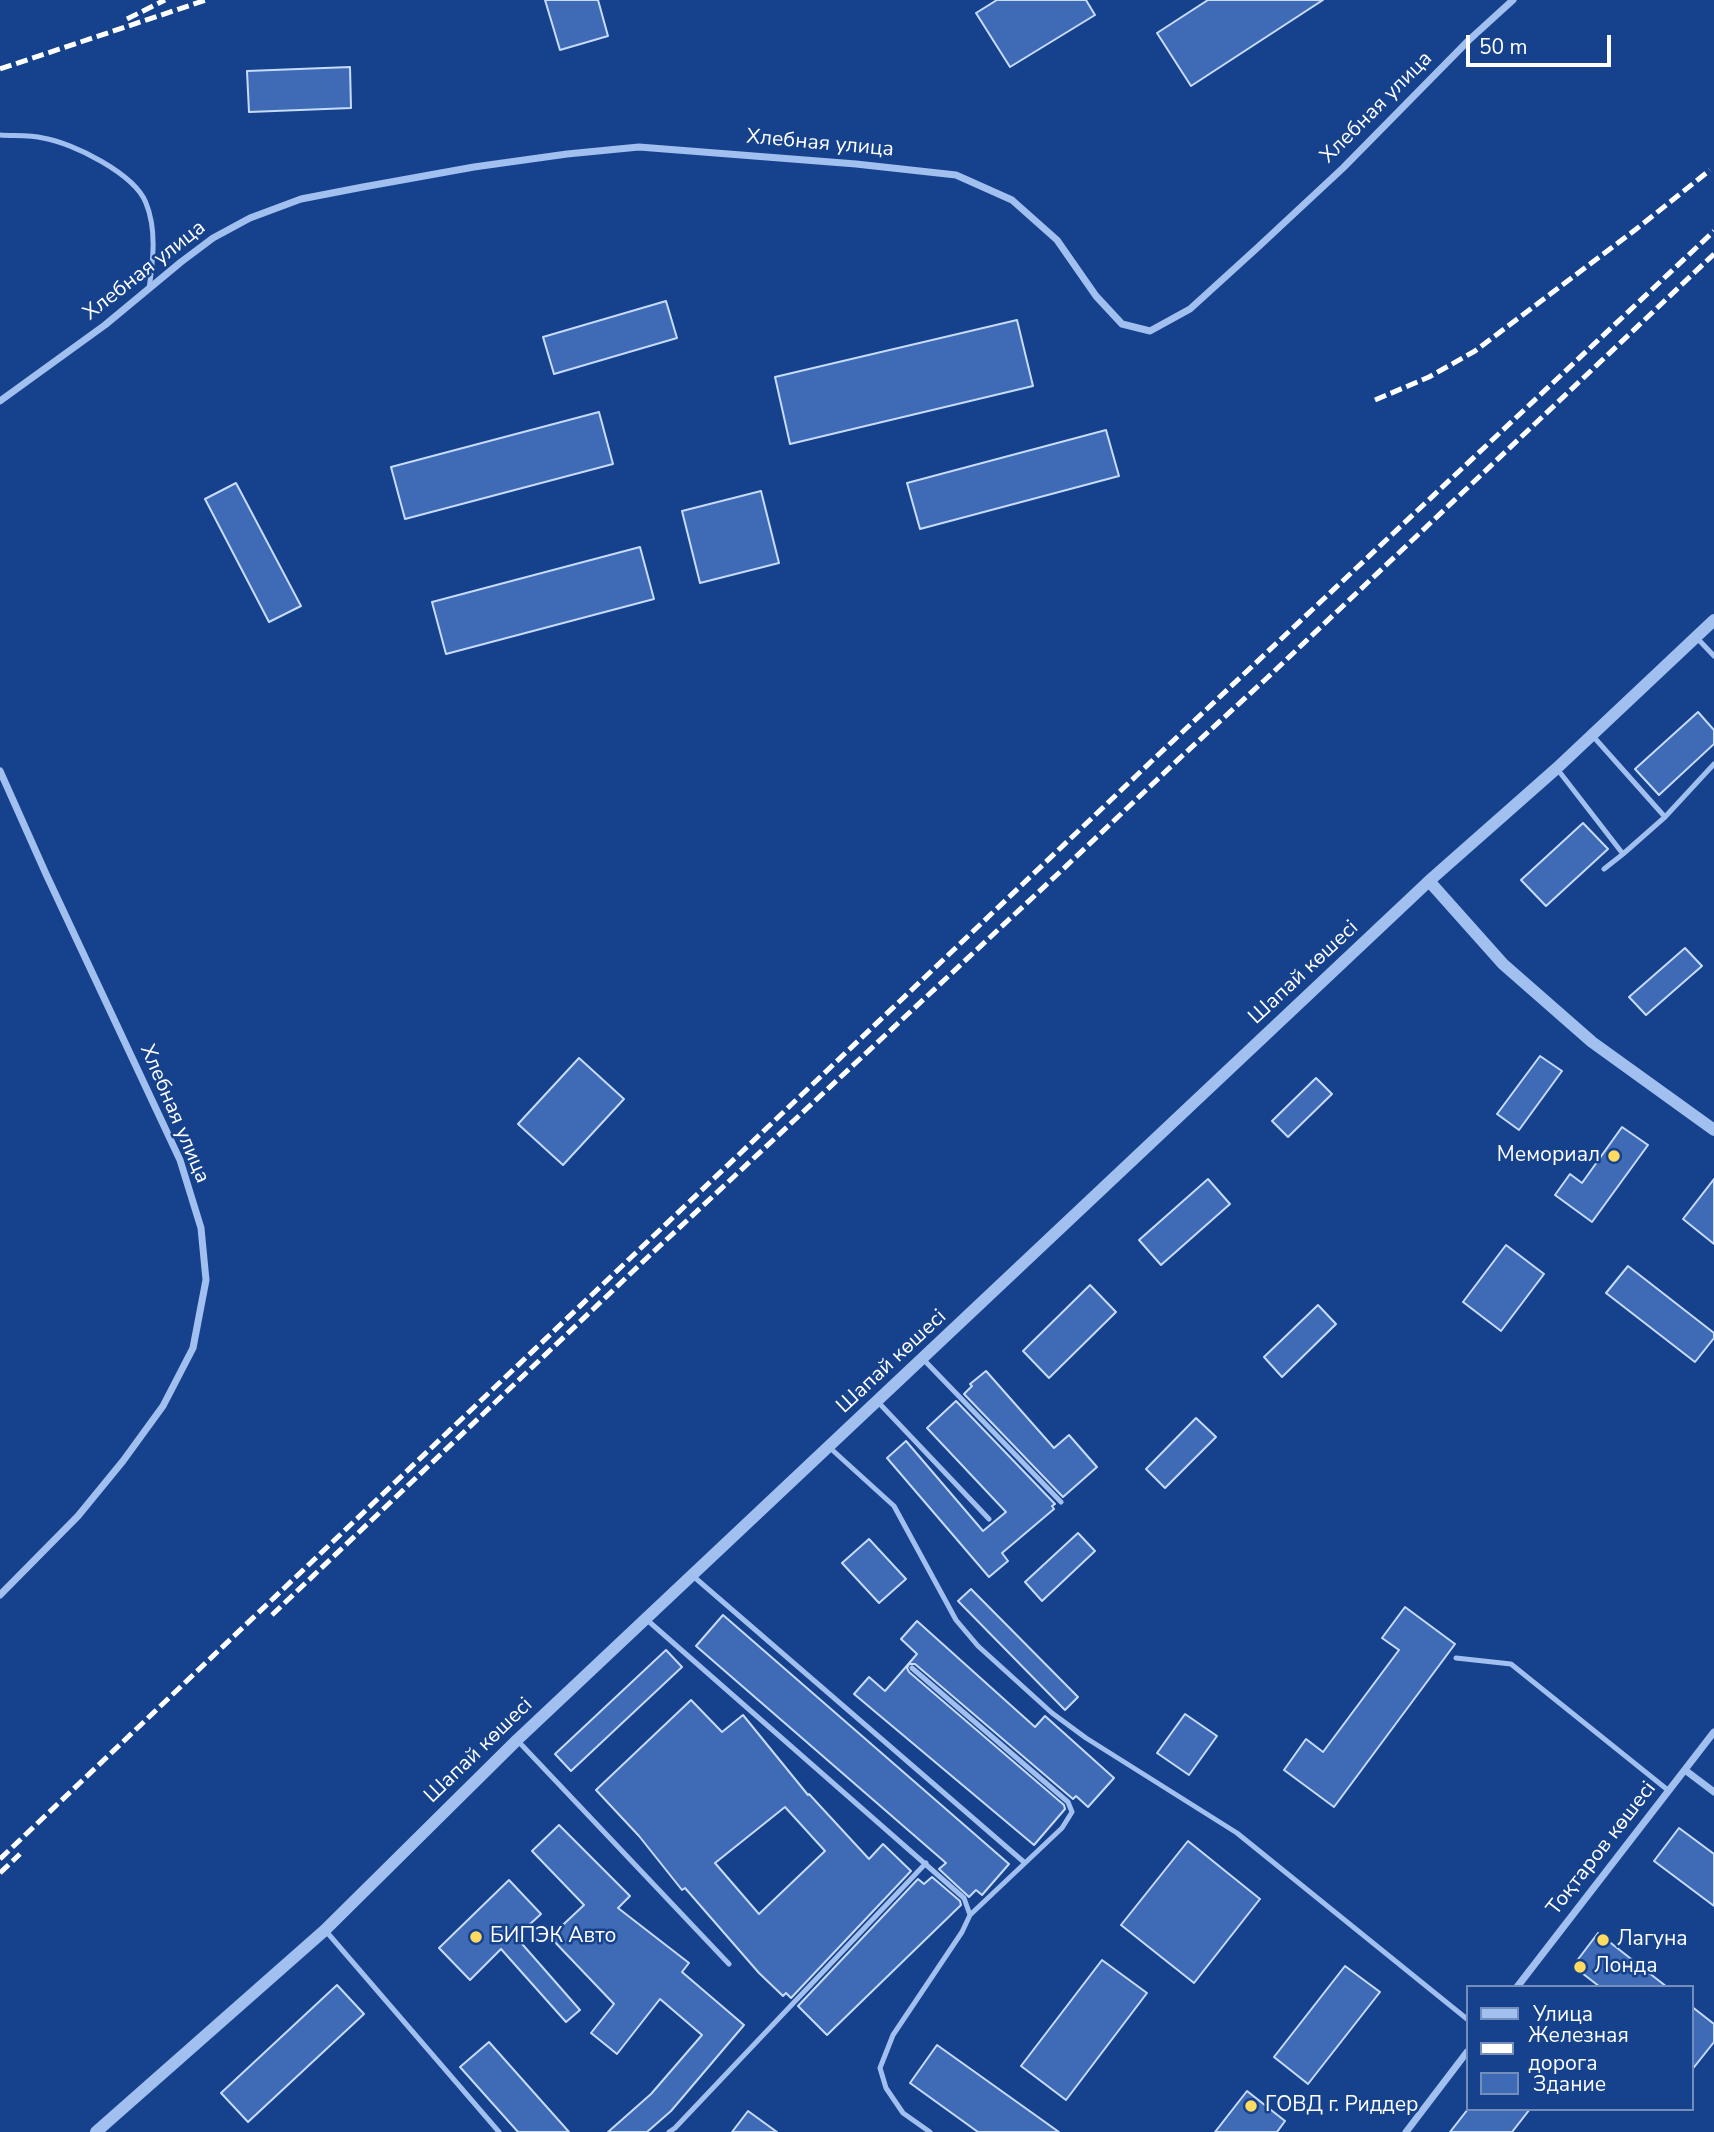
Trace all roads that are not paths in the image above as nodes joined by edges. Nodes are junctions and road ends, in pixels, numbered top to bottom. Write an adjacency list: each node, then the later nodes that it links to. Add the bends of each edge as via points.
1 (1513, 0): 3 (street, Хлебная улица, via 1256,249 1190,309 1150,331 1122,324 1057,240 1012,200 956,175 639,147 474,167 301,199 250,218 214,238)
2 (0, 135): 3 (lane, via 44,138 85,152 122,174 146,200 153,258)
3 (149, 289): 4 (street, Хлебная улица)
4 (0, 401)
5 (1714, 620): 6 (street, Шапай көшесі)
6 (1696, 637): 7 (lane); 8 (street, Шапай көшесі)
7 (1714, 656)
8 (1592, 735): 10 (street, Шапай көшесі); 12 (lane)
9 (1714, 764): 12 (lane)
10 (1557, 768): 13 (lane); 15 (street, Шапай көшесі)
11 (0, 771): 23 (street, Хлебная улица, via 180,1160 201,1228 206,1280 193,1348 163,1406 78,1516)
12 (1665, 817): 13 (lane)
13 (1623, 854): 14 (lane)
14 (1604, 869)
15 (1429, 881): 16 (street, via 1503,964 1592,1042); 17 (street, Шапай көшесі)
16 (1714, 1130)
17 (923, 1359): 18 (street, Шапай көшесі); 20 (lane)
18 (878, 1402): 19 (street, Шапай көшесі); 21 (lane)
19 (829, 1447): 22 (street, Шапай көшесі); 38 (lane, via 894,1506 956,1620 1052,1713 1237,1833)
20 (1061, 1502)
21 (989, 1519)
22 (693, 1576): 24 (street, Шапай көшесі); 33 (lane)
23 (0, 1595)
24 (646, 1619): 28 (street, Шапай көшесі); 32 (lane)
25 (1456, 1658): 30 (lane, via 1511,1664)
26 (912, 1668): 33 (lane, via 1068,1802 1073,1812 1062,1828)
27 (1714, 1731): 29 (street, Тоқтаров көшесі)
28 (517, 1740): 35 (street, Шапай көшесі); 36 (lane)
29 (1685, 1770): 30 (street, Тоқтаров көшесі); 31 (street)
30 (1669, 1791): 37 (street, Тоқтаров көшесі)
31 (1714, 1792)
32 (926, 1863): 34 (lane, via 964,1898); 42 (lane)
33 (1025, 1863): 34 (lane)
34 (971, 1915): 43 (lane, via 893,2035 880,2068 886,2088 903,2113)
35 (324, 1930): 40 (street, Шапай көшесі); 41 (lane)
36 (730, 1964)
37 (1519, 1985)
38 (1466, 2018)
39 (1466, 2053): 44 (street)
40 (96, 2132)
41 (499, 2132)
42 (669, 2132)
43 (930, 2132)
44 (1406, 2132)

